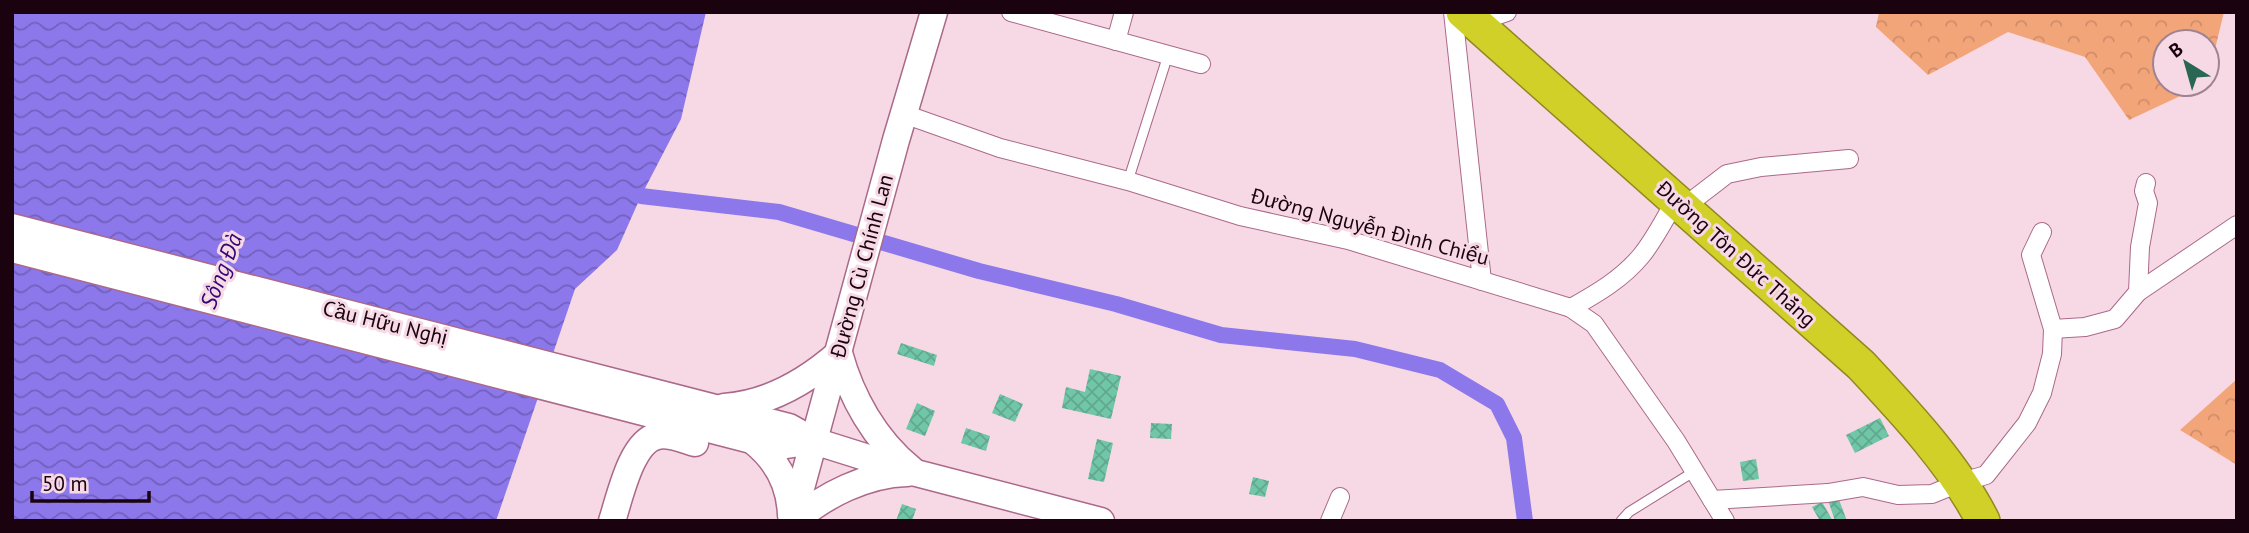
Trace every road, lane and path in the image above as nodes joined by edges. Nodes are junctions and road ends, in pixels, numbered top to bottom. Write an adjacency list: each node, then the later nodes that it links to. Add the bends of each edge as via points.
1 (934, 12): 9 (main road, Đường Cù Chính Lan)
2 (1011, 12): 6 (street)
3 (1124, 12): 6 (street)
4 (1507, 12): 5 (street)
5 (1463, 16): 13 (highway, Đường Tôn Đức Thắng); 18 (street)
6 (1116, 41): 7 (street)
7 (1168, 55): 8 (street); 11 (lane)
8 (1201, 64)
9 (904, 114): 11 (street, Đường Nguyễn Đình Chiểu, via 1000,148); 22 (main road, Đường Cù Chính Lan)
10 (1849, 159): 13 (street, via 1761,166 1727,174)
11 (1128, 181): 18 (street, Đường Nguyễn Đình Chiểu)
12 (2146, 183): 19 (street)
13 (1680, 203): 20 (street, via 1624,274); 28 (highway, Đường Tôn Đức Thắng, via 1861,365 1908,415)
14 (2237, 225): 19 (street)
15 (12, 227): 23 (main road, Cầu Hữu Nghị)
16 (2042, 232): 21 (street, via 2031,256)
17 (12, 249): 23 (main road, Cầu Hữu Nghị)
18 (1482, 281): 20 (street, Đường Nguyễn Đình Chiểu)
19 (2138, 292): 21 (street, via 2115,319)
20 (1571, 308): 26 (street, Đường Nguyễn Đình Chiểu, via 1594,324)
21 (2053, 329): 28 (street, via 2042,393 2027,422 1986,475)
22 (839, 353): 23 (main road); 24 (main road, Đường Cù Chính Lan); 27 (main road, via 868,420 890,449)
23 (760, 419): 24 (main road, via 780,446); 25 (main road)
24 (814, 441): 27 (main road); 32 (main road, Đường Cù Chính Lan)
25 (775, 463): 31 (main road, via 659,435 642,444 635,455); 32 (main road, via 788,492)
26 (1695, 471): 30 (street, Đường Nguyễn Đình Chiểu); 35 (lane)
27 (916, 472): 32 (main road, via 853,486); 33 (main road)
28 (1959, 482): 30 (street, via 1932,494 1898,495 1863,487); 37 (highway, Đường Tôn Đức Thắng)
29 (1340, 497): 34 (street)
30 (1713, 500): 36 (street, Đường Nguyễn Đình Chiểu)
31 (612, 521)
32 (793, 521)
33 (1101, 521)
34 (1330, 521)
35 (1621, 521)
36 (1725, 521)
37 (1983, 521)

